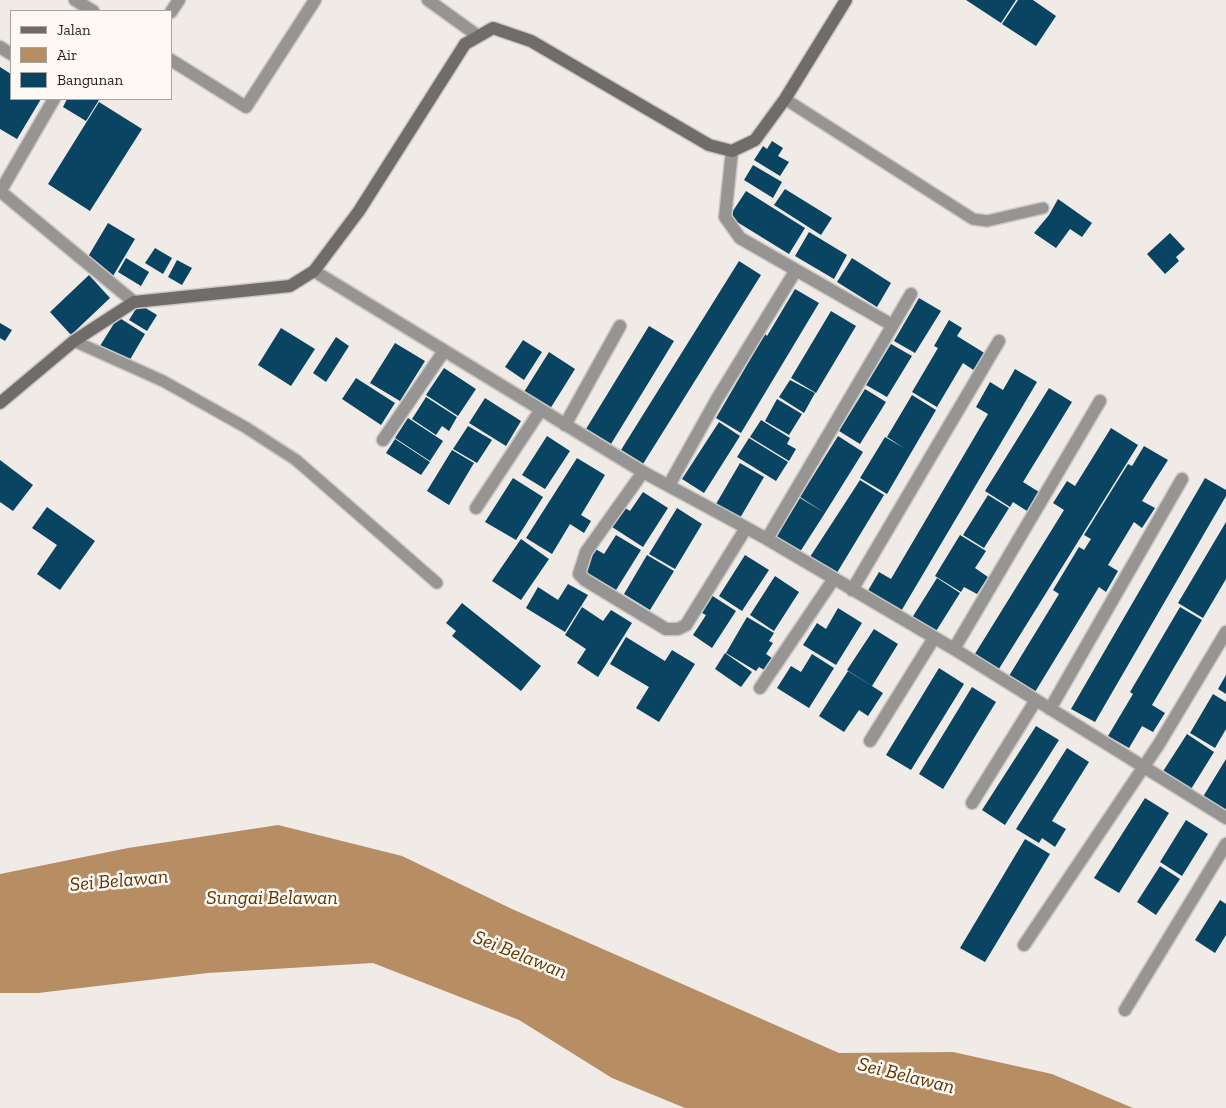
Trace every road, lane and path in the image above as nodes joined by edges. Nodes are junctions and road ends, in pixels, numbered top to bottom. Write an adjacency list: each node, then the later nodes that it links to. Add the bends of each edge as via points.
1 (75, 0): 6 (street)
2 (179, 0): 7 (street)
3 (315, 0): 9 (street, via 246,107)
4 (428, 0): 8 (street)
5 (846, 0): 10 (street)
6 (91, 10)
7 (172, 10)
8 (478, 36): 12 (street, via 493,28 531,41 709,145); 16 (street, via 465,44 360,211)
9 (172, 61)
10 (786, 99): 12 (street, via 755,140); 14 (lane, via 973,219 987,221)
11 (53, 100): 13 (street)
12 (732, 151): 15 (street, via 725,217 740,238)
13 (0, 191): 18 (street)
14 (1043, 208)
15 (796, 270): 19 (street); 31 (street)
16 (314, 271): 18 (street, via 290,286); 23 (street)
17 (911, 294): 19 (street)
18 (134, 302): 22 (street)
19 (892, 325): 34 (street)
20 (620, 326): 27 (street)
21 (999, 340): 37 (street)
22 (74, 341): 25 (street); 36 (lane, via 163,381 296,460)
23 (444, 351): 26 (street); 28 (street)
24 (1100, 401): 40 (street)
25 (0, 403)
26 (540, 410): 27 (street); 32 (street)
27 (564, 425): 29 (street)
28 (383, 440)
29 (643, 472): 31 (street); 33 (street, via 586,552 579,574 666,629 686,625)
30 (1182, 479): 43 (street)
31 (669, 485): 33 (street)
32 (476, 508)
33 (746, 528): 34 (street)
34 (767, 539): 35 (street)
35 (833, 580): 37 (street); 41 (street)
36 (437, 583)
37 (852, 590): 39 (street)
38 (1226, 632): 45 (street)
39 (934, 638): 40 (street); 44 (street)
40 (954, 649): 42 (street)
41 (760, 688)
42 (1036, 700): 43 (street); 46 (street)
43 (1050, 709): 45 (street)
44 (870, 741)
45 (1143, 766): 47 (street); 49 (street)
46 (972, 803)
47 (1226, 818)
48 (1226, 844): 50 (street)
49 (1024, 945)
50 (1125, 1010)

